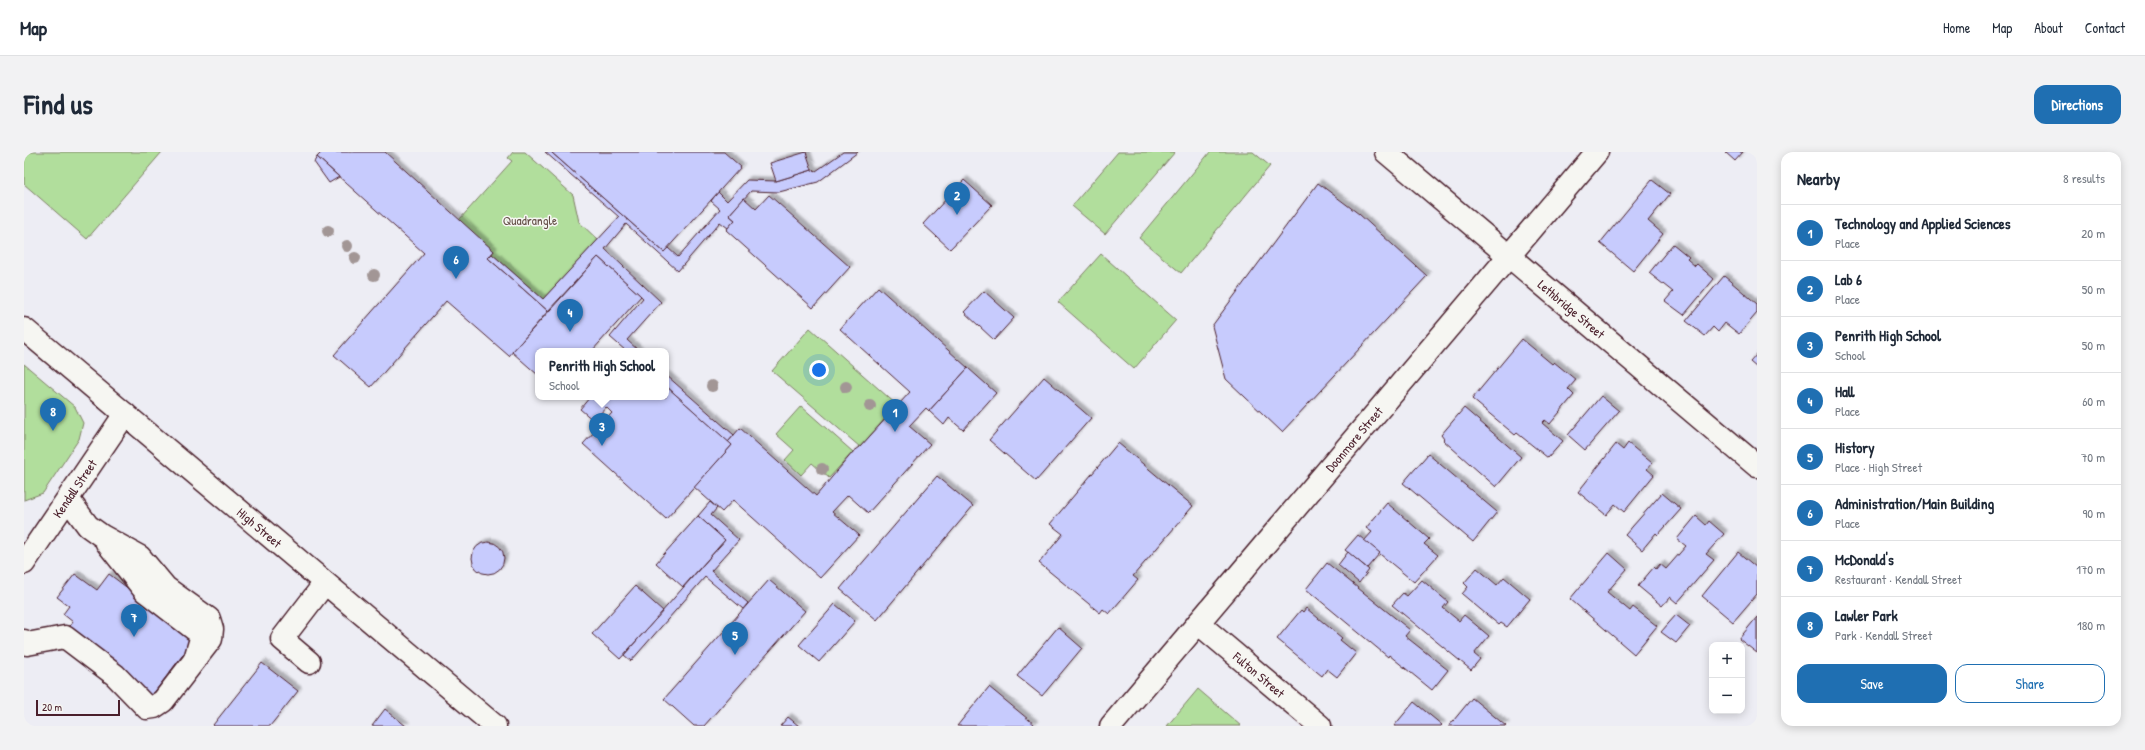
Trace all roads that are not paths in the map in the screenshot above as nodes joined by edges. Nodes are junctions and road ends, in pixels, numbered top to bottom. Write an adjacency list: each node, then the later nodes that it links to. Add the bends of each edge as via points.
1 (1386, 152): 3 (street, Lethbridge Street)
2 (1597, 152): 3 (street, Doonmore Street)
3 (1509, 256): 6 (street, Lethbridge Street); 10 (street, Doonmore Street)
4 (24, 329): 5 (street, High Street)
5 (125, 414): 7 (street, Kendall Street); 9 (street, High Street)
6 (1757, 466)
7 (68, 499): 8 (street, Kendall Street); 11 (street, via 88,526 140,556 166,588 208,620 212,628 211,639 163,701 147,708 115,675 65,637 27,644)
8 (24, 563)
9 (325, 583): 12 (street, via 282,638); 13 (street, High Street)
10 (1198, 623): 14 (street, Doonmore Street); 15 (street, Fulton Street)
11 (24, 641)
12 (309, 662)
13 (494, 726)
14 (1111, 726)
15 (1320, 726)

